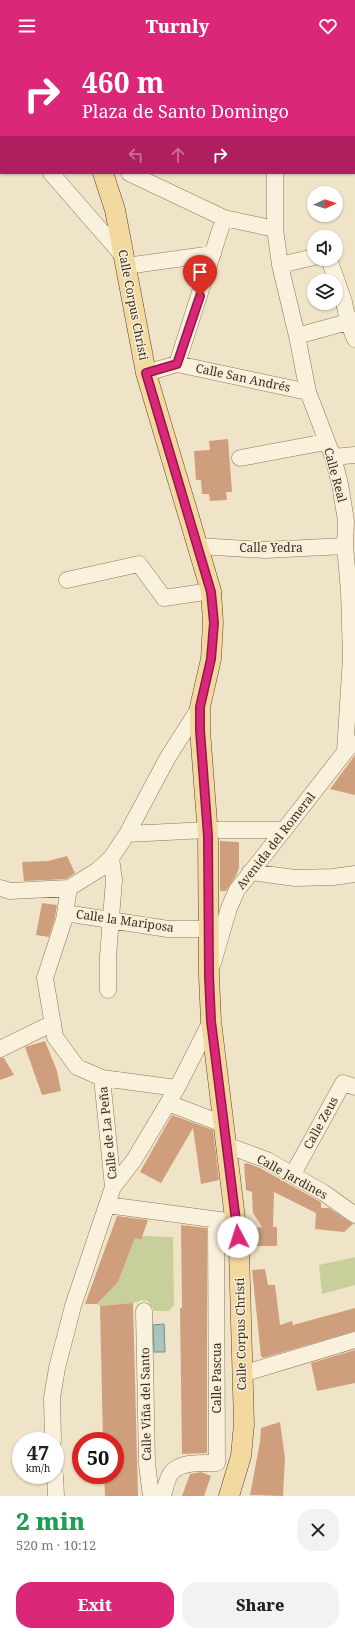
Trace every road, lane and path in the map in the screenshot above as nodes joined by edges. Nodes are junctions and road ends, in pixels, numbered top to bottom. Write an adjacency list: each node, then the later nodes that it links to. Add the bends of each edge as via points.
1 (52, 174): 9 (street)
2 (104, 174): 9 (main road, Calle Corpus Christi, via 115,210)
3 (131, 174): 5 (street)
4 (275, 174): 6 (street, Calle Real)
5 (224, 218): 6 (street); 7 (street)
6 (275, 229): 10 (street, Calle Real)
7 (213, 254): 9 (street); 15 (street)
8 (307, 258): 10 (street)
9 (125, 261): 16 (main road, Calle Corpus Christi)
10 (280, 265): 13 (street, Calle Real)
11 (331, 266): 12 (street)
12 (351, 321): 13 (street); 14 (street)
13 (297, 336): 17 (street, Calle Real)
14 (355, 339)
15 (177, 364): 16 (street); 17 (street, Calle San Andrés)
16 (146, 373): 24 (main road, Calle Corpus Christi)
17 (308, 392): 18 (street, Calle Real)
18 (326, 442): 20 (street, Calle Real); 21 (street)
19 (355, 455): 20 (street)
20 (333, 457): 22 (street, Calle Real)
21 (240, 458)
22 (338, 478): 23 (street); 25 (street, Calle Real, via 346,521)
23 (355, 505)
24 (198, 546): 25 (street, Calle Yedra, via 265,550); 27 (main road, Calle Corpus Christi)
25 (345, 546): 32 (street, Calle Real, via 351,657)
26 (67, 580): 27 (street, via 139,564 164,598)
27 (211, 592): 28 (main road, Calle Corpus Christi, via 214,623 211,659)
28 (200, 707): 30 (main road, Calle Corpus Christi); 31 (street)
29 (355, 739): 32 (street, Avenida del Romeral)
30 (200, 743): 31 (street); 33 (main road, Calle Corpus Christi)
31 (176, 744): 35 (street)
32 (345, 752): 34 (street, Avenida del Romeral)
33 (207, 830): 34 (street); 35 (street); 41 (main road, Calle Corpus Christi)
34 (284, 830): 37 (street, Avenida del Romeral)
35 (127, 834): 36 (street)
36 (111, 858): 40 (street, via 98,870); 44 (street, via 114,880)
37 (250, 872): 38 (street, via 295,878); 42 (street, Avenida del Romeral, via 237,890)
38 (355, 874)
39 (0, 888): 40 (street, via 10,891)
40 (69, 888): 43 (street)
41 (209, 908): 42 (street); 45 (main road, Calle Corpus Christi)
42 (229, 908): 46 (street, Avenida del Romeral)
43 (65, 912): 44 (street, Calle la Mariposa); 49 (street, via 45,978)
44 (110, 920): 45 (street, Calle la Mariposa, via 168,929); 47 (street)
45 (209, 929): 46 (main road, Calle Corpus Christi)
46 (209, 976): 48 (main road, Calle Corpus Christi)
47 (108, 990)
48 (211, 1021): 53 (street); 55 (main road, Calle Corpus Christi)
49 (53, 1023): 50 (street); 51 (street, via 55,1037 77,1067)
50 (0, 1049)
51 (102, 1078): 53 (street); 58 (street, Calle de La Peña)
52 (355, 1087): 57 (street, Calle Zeus, via 343,1083)
53 (177, 1088): 54 (street)
54 (168, 1103): 55 (street); 58 (street, via 134,1160)
55 (223, 1124): 56 (main road, Calle Corpus Christi)
56 (226, 1145): 57 (street, Calle Jardines, via 267,1160); 62 (main road, Calle Corpus Christi)
57 (293, 1174): 60 (street, Calle Jardines)
58 (113, 1187): 59 (street)
59 (107, 1205): 61 (street); 66 (street, via 73,1306 57,1368 52,1398)
60 (355, 1215)
61 (216, 1220): 62 (street); 70 (street, Calle Pascua, via 218,1463 195,1463 179,1467 171,1473)
62 (237, 1222): 65 (main road, Calle Corpus Christi)
63 (144, 1311): 69 (street, Calle Viña del Santo, via 147,1464)
64 (355, 1340): 65 (street)
65 (242, 1374): 71 (main road, Calle Corpus Christi, via 244,1424 241,1456)
66 (53, 1432)
67 (55, 1484): 68 (street)
68 (56, 1496)
69 (151, 1496)
70 (163, 1496)
71 (229, 1496)

